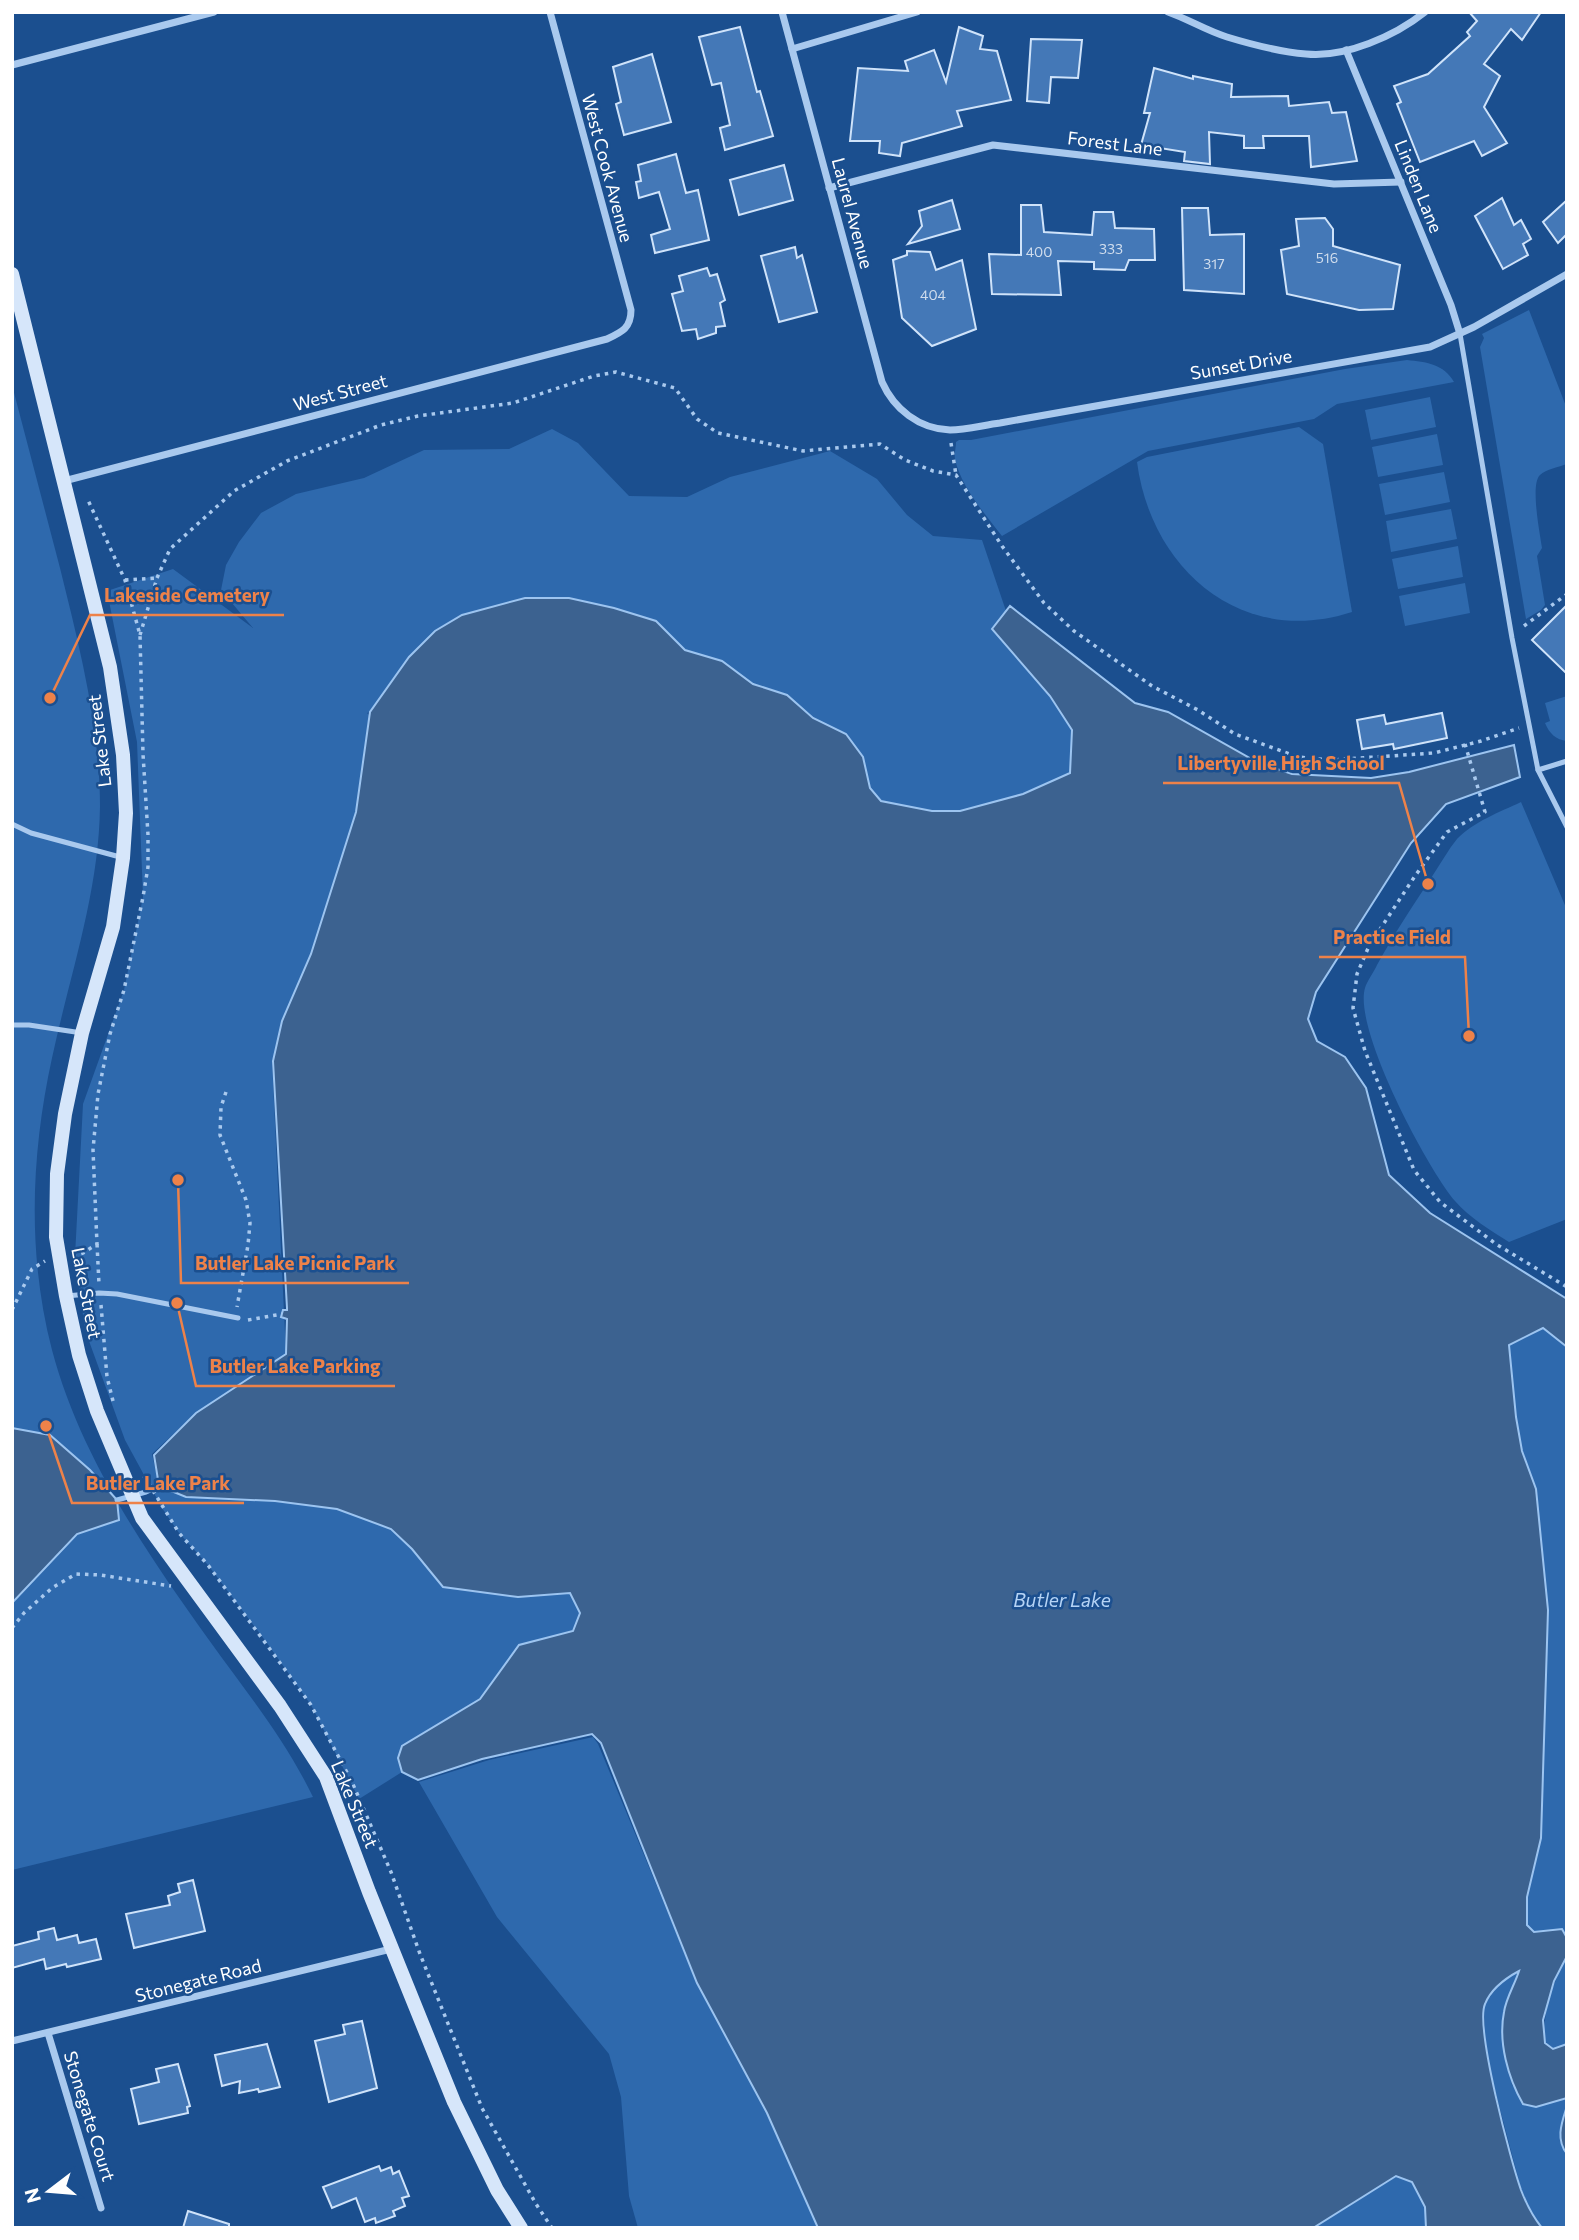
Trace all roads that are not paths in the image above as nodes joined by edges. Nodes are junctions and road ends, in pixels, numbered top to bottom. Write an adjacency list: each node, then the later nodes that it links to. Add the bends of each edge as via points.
1 (214, 12): 9 (street)
2 (550, 12): 14 (street, West Cook Avenue, via 631,310)
3 (782, 12): 7 (street, Laurel Avenue)
4 (916, 12): 7 (street)
5 (1168, 12): 8 (street, via 1226,37 1308,54)
6 (1425, 12): 8 (street, via 1382,38)
7 (792, 49): 11 (street, Laurel Avenue)
8 (1346, 50): 10 (street, Linden Lane)
9 (12, 65)
10 (1401, 182): 11 (street, Forest Lane, via 1335,184 993,145); 15 (street, Linden Lane)
11 (829, 188): 16 (street, Laurel Avenue, via 882,382 890,400)
12 (12, 274): 17 (street, Lake Street)
13 (1567, 274): 15 (street, Sunset Drive)
14 (624, 331): 17 (street, West Street)
15 (1460, 334): 16 (street, Sunset Drive, via 1430,347 1000,423 950,430); 19 (lane)
16 (906, 415)
17 (64, 481): 22 (street, Lake Street, via 110,667 120,730 126,813)
18 (1567, 761): 19 (lane)
19 (1538, 769): 21 (lane)
20 (12, 824): 22 (lane)
21 (1567, 827)
22 (123, 858): 24 (street, Lake Street, via 113,927)
23 (12, 1025): 24 (lane)
24 (82, 1033): 25 (street, Lake Street, via 57,1174 56,1237)
25 (66, 1296): 26 (lane, via 99,1293); 27 (street, Lake Street, via 97,1411 142,1518 280,1706 326,1777)
26 (238, 1318)
27 (392, 1949): 28 (street, Stonegate Road); 31 (street, Lake Street, via 454,2102)
28 (48, 2033): 29 (street, Stonegate Road); 30 (street, Stonegate Court)
29 (12, 2041)
30 (101, 2208)
31 (521, 2228)

